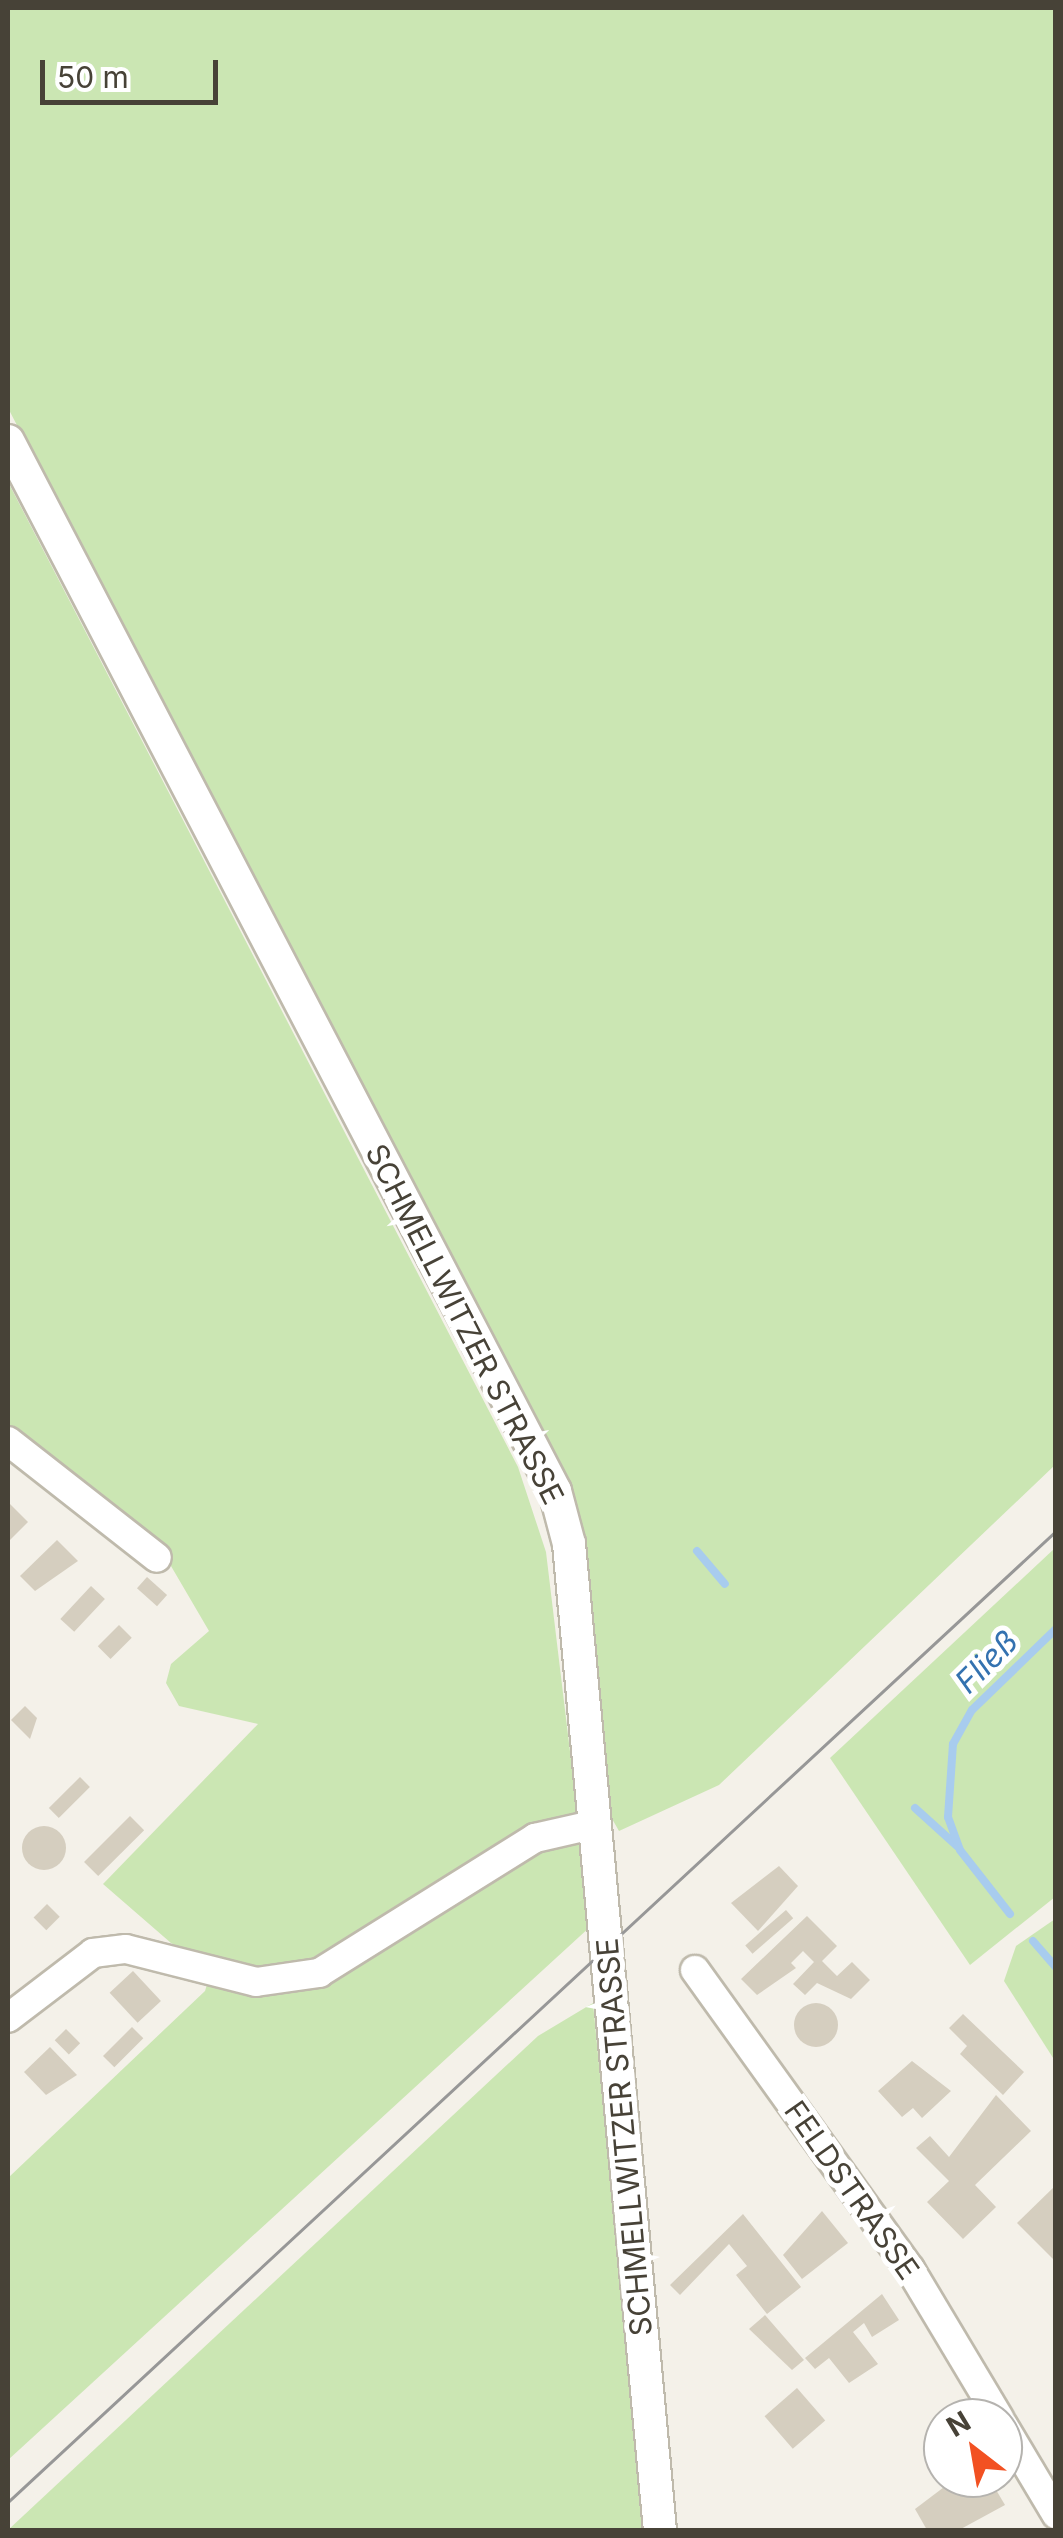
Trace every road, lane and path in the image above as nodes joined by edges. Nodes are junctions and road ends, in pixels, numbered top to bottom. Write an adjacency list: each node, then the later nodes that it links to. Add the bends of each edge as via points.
1 (8, 441): 4 (street, SCHMELLWITZER STRASSE, via 555,1491 569,1544)
2 (8, 1440): 3 (street)
3 (157, 1558)
4 (592, 1824): 6 (street, via 535,1838 319,1973 256,1982 126,1950 94,1953); 10 (street, SCHMELLWITZER STRASSE)
5 (695, 1970): 7 (street, FELDSTRASSE, via 910,2269)
6 (8, 2018)
7 (986, 2398)
8 (1023, 2459): 9 (street)
9 (1056, 2514)
10 (660, 2530)

